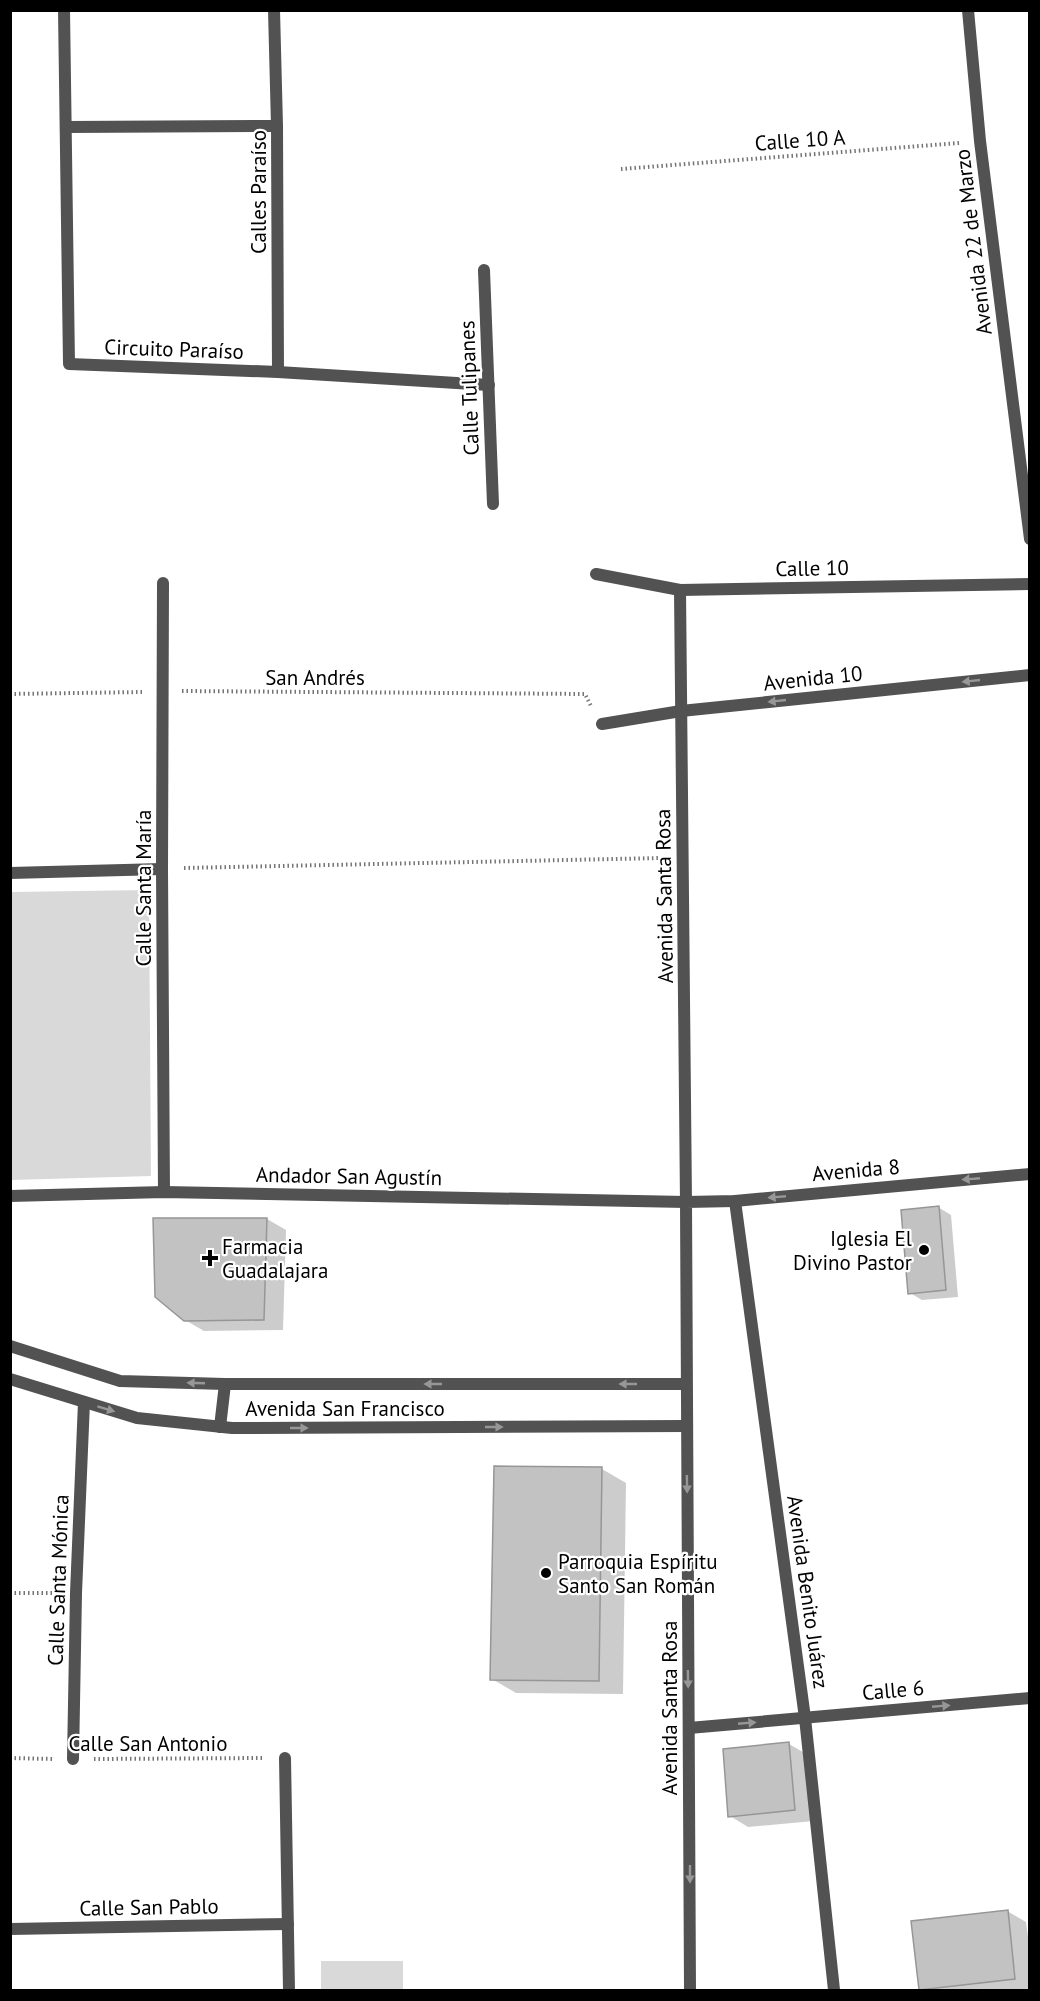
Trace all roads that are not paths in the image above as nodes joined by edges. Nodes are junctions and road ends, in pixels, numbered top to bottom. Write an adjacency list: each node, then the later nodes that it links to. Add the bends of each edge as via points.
1 (64, 10): 5 (street)
2 (274, 10): 4 (street, Calles Paraíso)
3 (968, 10): 10 (street, Avenida 22 de Marzo, via 980,141)
4 (277, 126): 5 (street); 7 (street, Calles Paraíso)
5 (66, 127): 7 (street, Circuito Paraíso, via 69,364)
6 (484, 270): 8 (street, Calle Tulipanes)
7 (278, 372): 8 (street, Circuito Paraíso)
8 (489, 385): 9 (street, Calle Tulipanes)
9 (493, 504)
10 (1029, 539)
11 (596, 574): 14 (street, Calle 10)
12 (163, 584): 18 (street, Calle Santa María)
13 (1029, 584): 14 (street, Calle 10)
14 (680, 590): 16 (street, Avenida Santa Rosa)
15 (1029, 675): 16 (street, Avenida 10, one-way to 16)
16 (681, 711): 17 (street, Avenida 10); 24 (street, Avenida Santa Rosa)
17 (602, 724)
18 (162, 869): 19 (street); 21 (street, Calle Santa María)
19 (10, 873)
20 (1029, 1173): 23 (street, Avenida 8, one-way to 23)
21 (164, 1192): 22 (street, Andador San Agustín); 24 (street, Andador San Agustín)
22 (10, 1196)
23 (735, 1201): 24 (street, Avenida 8); 33 (street, Avenida Benito Juárez)
24 (686, 1202): 27 (street, Avenida Santa Rosa)
25 (10, 1347): 28 (street, Avenida San Francisco, one-way to 25, via 120,1381)
26 (10, 1379): 29 (street, Avenida San Francisco)
27 (686, 1383): 28 (street, Avenida San Francisco, one-way to 28); 30 (street, Avenida Santa Rosa)
28 (225, 1384): 31 (street)
29 (84, 1402): 31 (street, Avenida San Francisco, one-way to 31, via 137,1418); 36 (street, Calle Santa Mónica, via 75,1593)
30 (686, 1426): 31 (street, Avenida San Francisco, one-way to 30); 34 (street, Avenida Santa Rosa, one-way to 34)
31 (220, 1427)
32 (1029, 1698): 33 (street, Calle 6, one-way to 32)
33 (805, 1718): 34 (street, Calle 6, one-way to 33); 41 (street, Avenida Benito Juárez)
34 (689, 1728): 40 (street, Avenida Santa Rosa, one-way to 40)
35 (285, 1758): 37 (street)
36 (73, 1759)
37 (288, 1923): 38 (street, Calle San Pablo); 39 (street)
38 (10, 1929)
39 (289, 1990)
40 (690, 1990)
41 (834, 1990)

